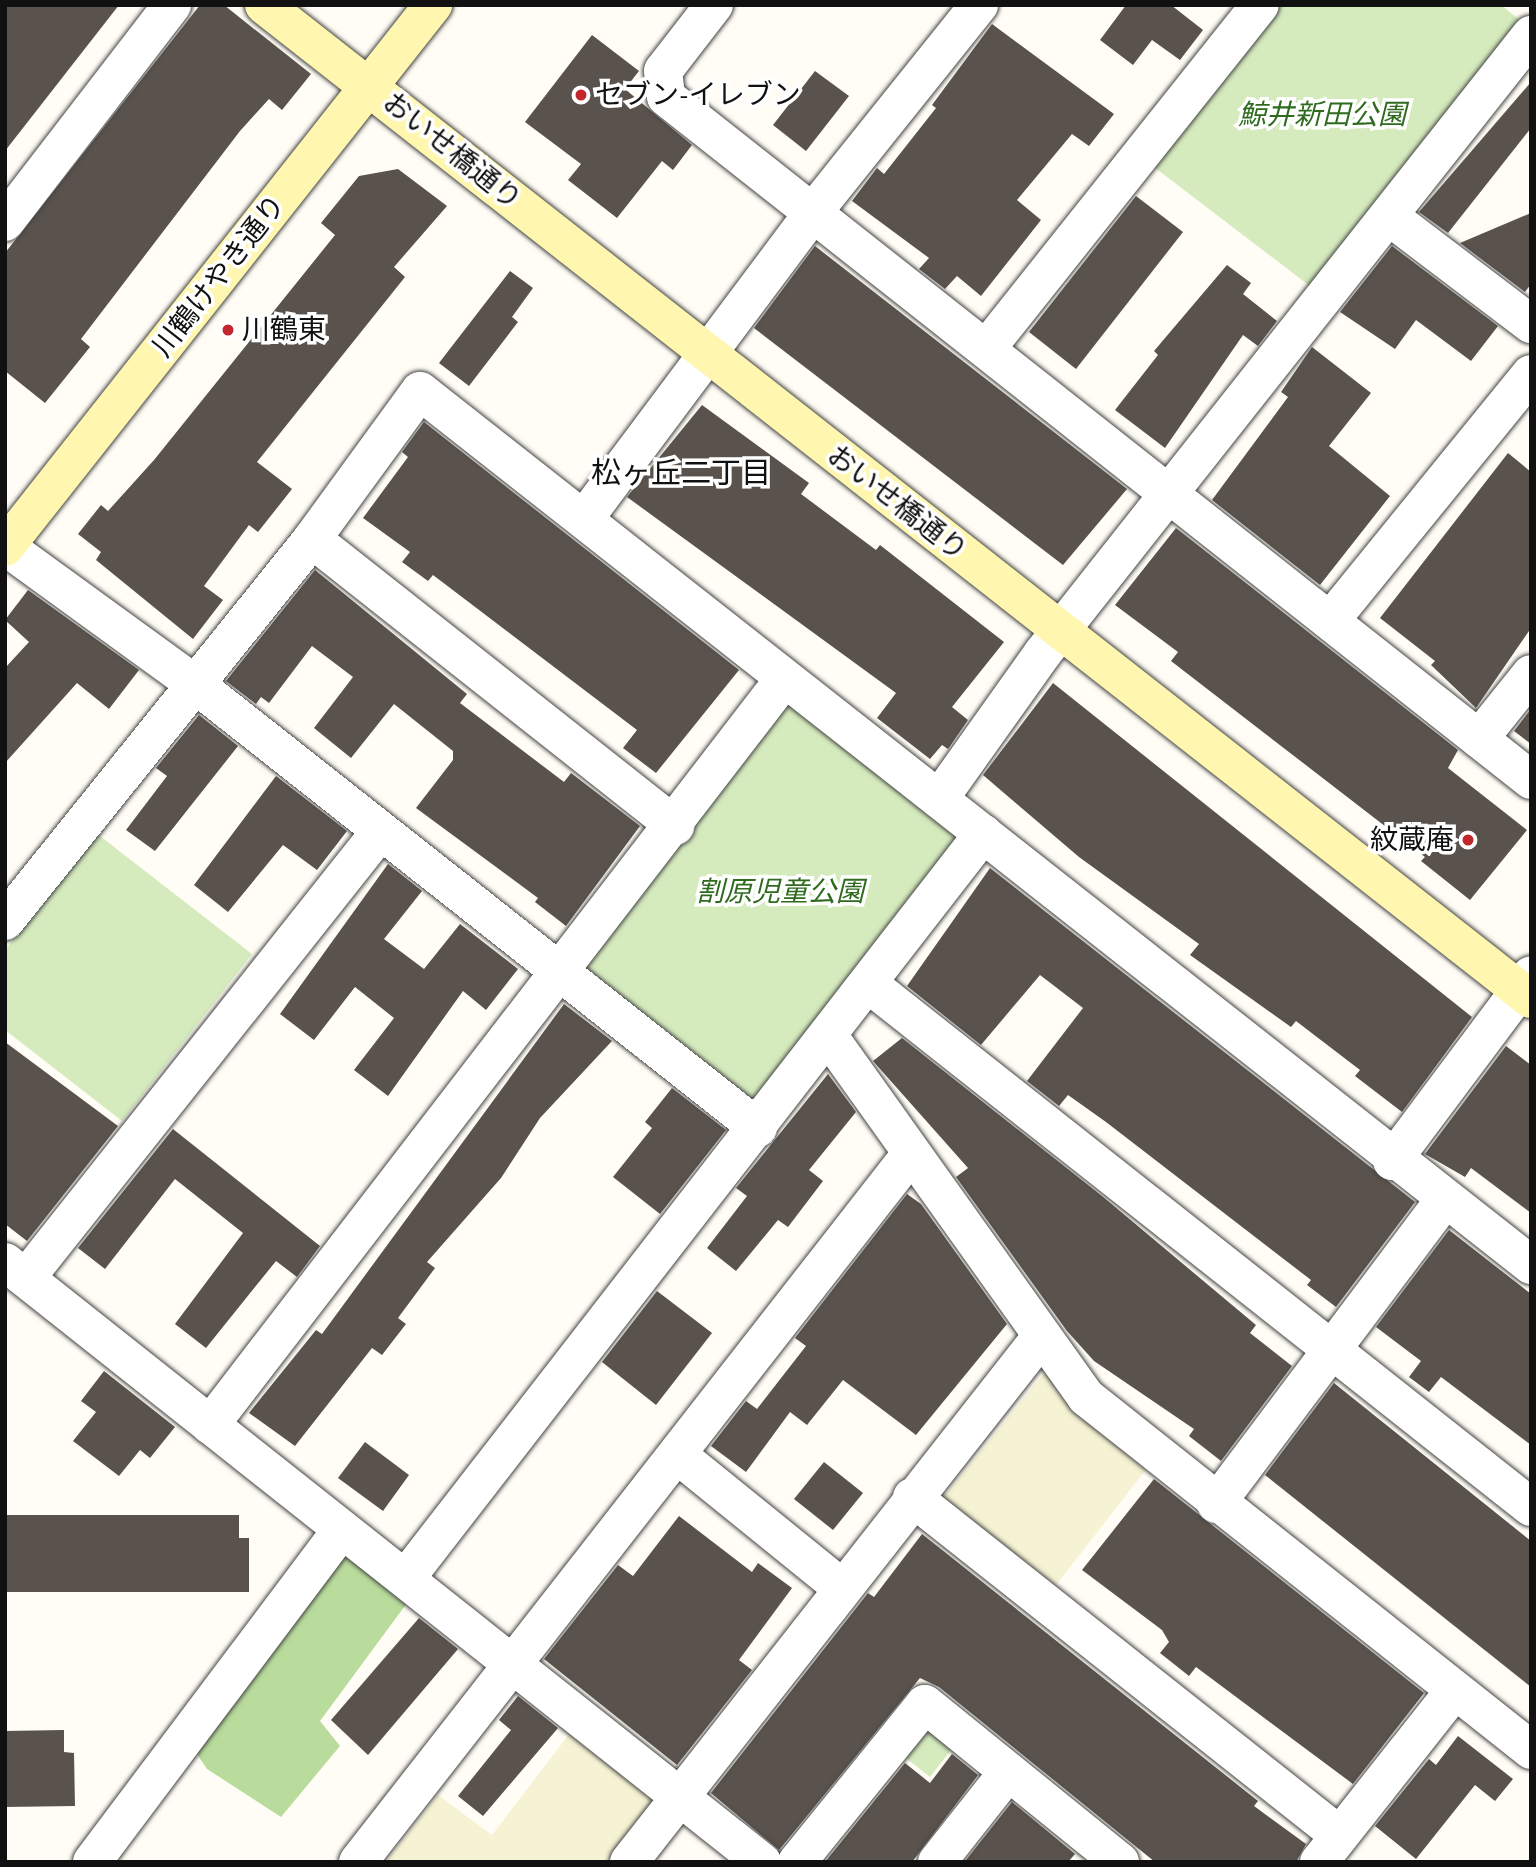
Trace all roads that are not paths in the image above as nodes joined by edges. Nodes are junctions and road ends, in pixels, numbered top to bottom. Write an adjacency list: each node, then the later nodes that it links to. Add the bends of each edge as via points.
1 (172, 5): 10 (street)
2 (264, 5): 8 (street, おいせ橋通り)
3 (433, 5): 8 (street, 川鶴けやき通り)
4 (714, 5): 9 (street, via 663,71 666,97)
5 (979, 5): 9 (street)
6 (1260, 5): 13 (street)
7 (1531, 35): 11 (street)
8 (369, 85): 14 (street, おいせ橋通り); 19 (street, 川鶴けやき通り)
9 (814, 211): 13 (street); 14 (street)
10 (8, 213)
11 (1390, 217): 12 (street); 16 (street)
12 (1531, 324)
13 (987, 348): 16 (street)
14 (707, 353): 17 (street); 21 (street, おいせ橋通り)
15 (1531, 373): 20 (street)
16 (1170, 493): 20 (street); 21 (street)
17 (584, 519): 18 (street, via 420,391); 23 (street)
18 (312, 539): 24 (street); 28 (street)
19 (5, 546): 24 (street)
20 (1330, 621): 25 (street)
21 (1060, 632): 27 (street); 34 (street, おいせ橋通り)
22 (1531, 674): 25 (street)
23 (784, 679): 27 (street); 28 (street)
24 (195, 684): 29 (street); 31 (street)
25 (1479, 739): 26 (street)
26 (1531, 780)
27 (939, 799): 30 (street)
28 (676, 826): 32 (street)
29 (379, 833): 32 (street); 41 (street)
30 (983, 834): 33 (street); 38 (street)
31 (5, 920)
32 (558, 972): 36 (street); 44 (street)
33 (870, 985): 35 (street); 43 (street)
34 (1527, 988): 38 (street)
35 (830, 1038): 36 (street); 37 (street)
36 (758, 1128): 50 (street)
37 (911, 1154): 42 (street); 45 (street)
38 (1392, 1161): 39 (street)
39 (1445, 1199): 40 (street); 43 (street)
40 (1531, 1265)
41 (15, 1270): 44 (street)
42 (1041, 1338): 46 (street); 47 (street, via 1086,1397)
43 (1330, 1349): 47 (street); 48 (street)
44 (210, 1425): 49 (street)
45 (679, 1456): 51 (street); 52 (street)
46 (912, 1497): 51 (street); 57 (street)
47 (1216, 1504): 53 (street)
48 (1531, 1507)
49 (342, 1529): 50 (street); 59 (street)
50 (406, 1578): 52 (street)
51 (842, 1588): 56 (street)
52 (513, 1663): 56 (street); 60 (street)
53 (1454, 1691): 54 (street); 57 (street)
54 (1531, 1750)
55 (1008, 1772): 58 (street); 63 (street, via 925,1704); 64 (street)
56 (680, 1796): 61 (street); 62 (street)
57 (1329, 1849)
58 (1104, 1857)
59 (92, 1862)
60 (358, 1862)
61 (629, 1862)
62 (762, 1862)
63 (797, 1862)
64 (937, 1862)

